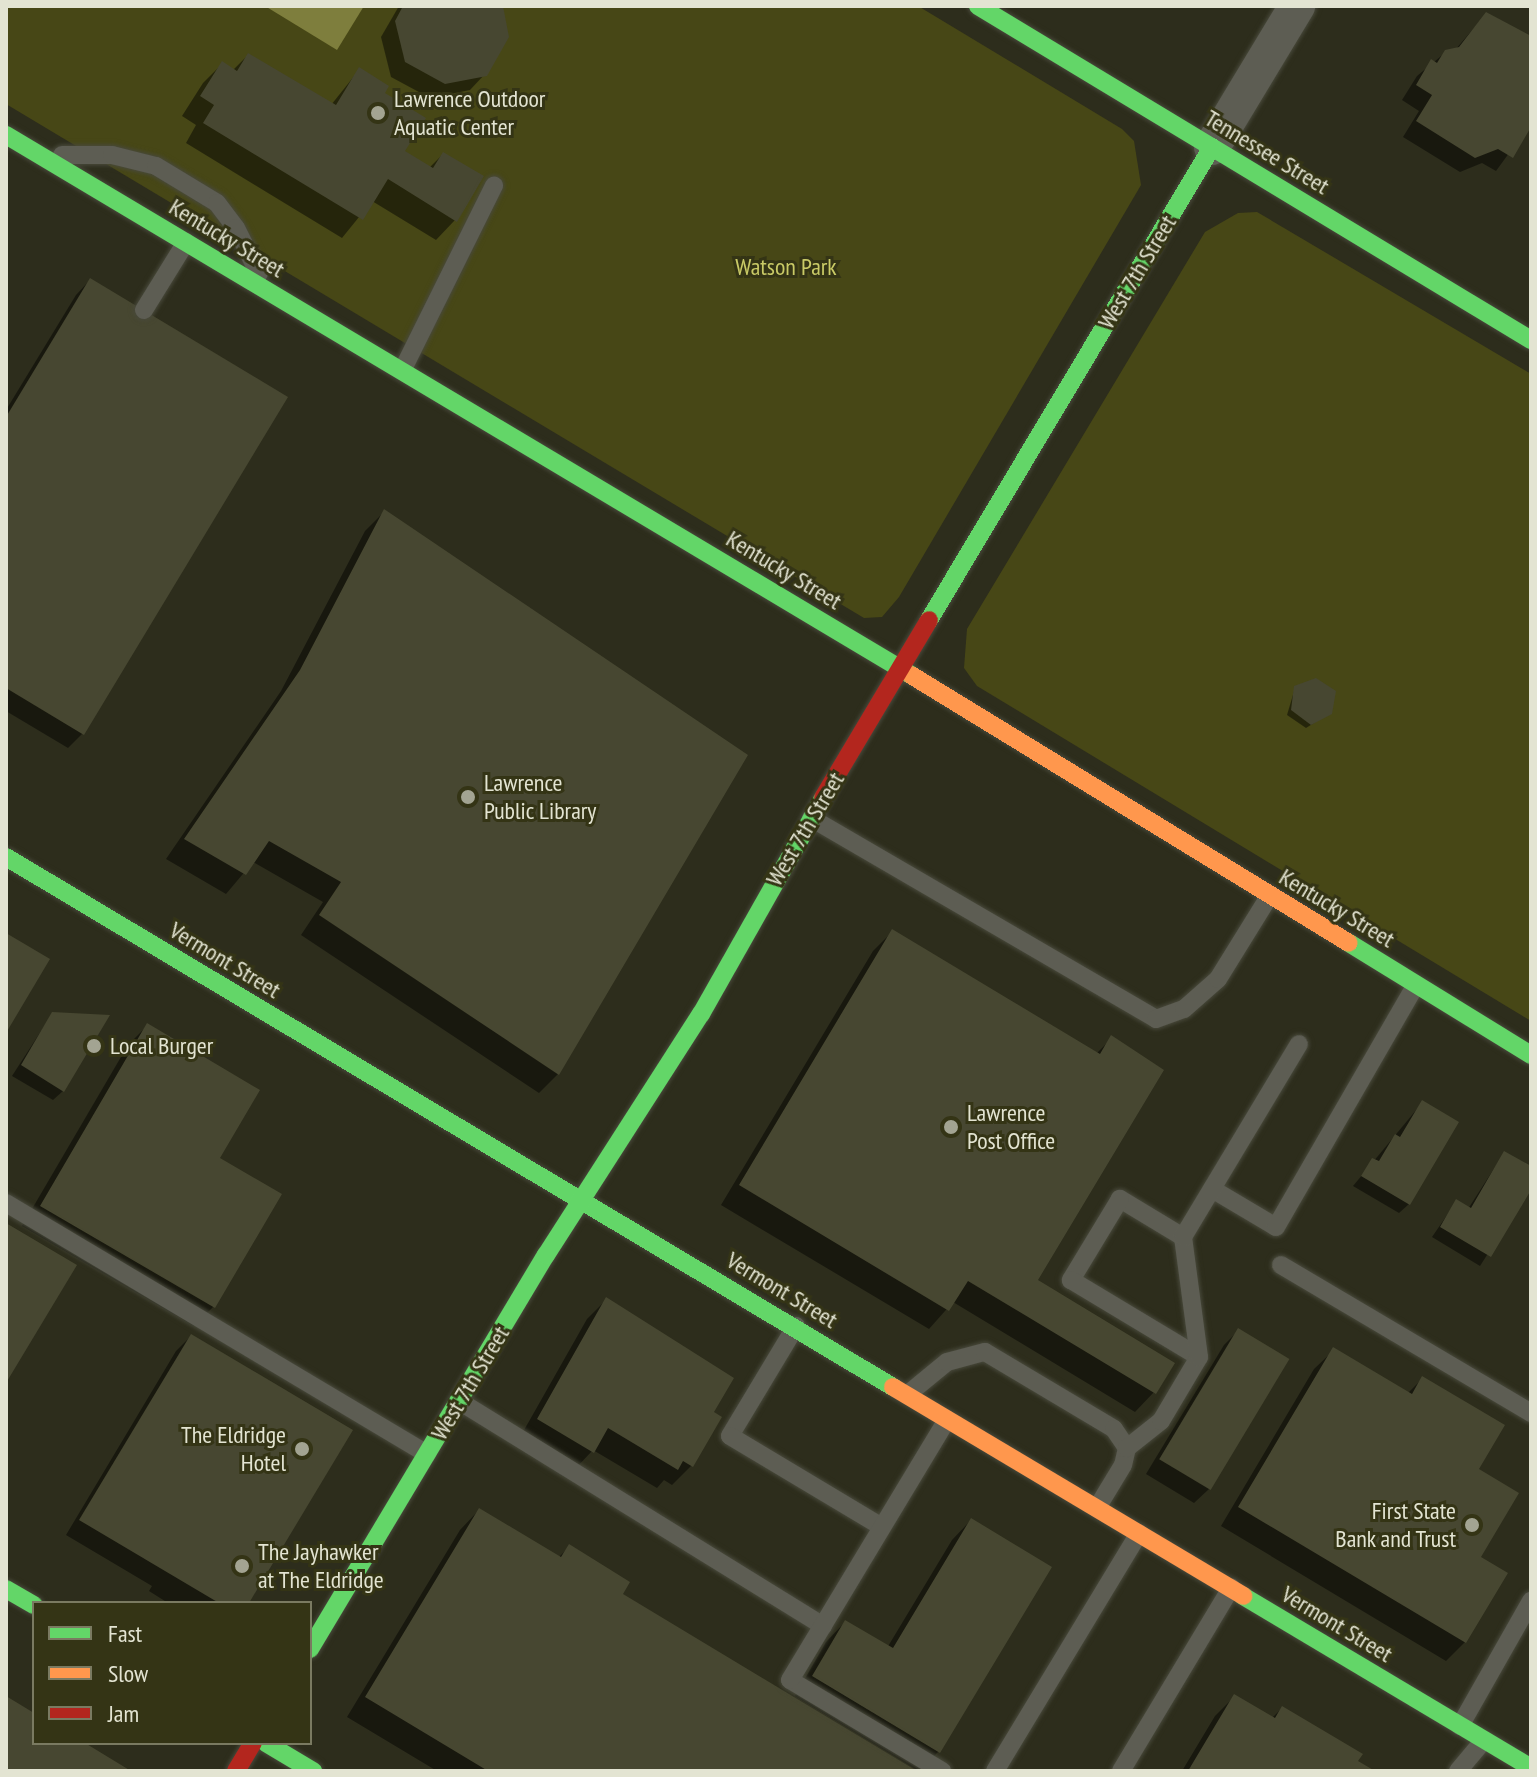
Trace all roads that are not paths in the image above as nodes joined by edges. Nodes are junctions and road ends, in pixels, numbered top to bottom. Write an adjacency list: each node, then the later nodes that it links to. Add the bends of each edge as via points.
1 (978, 6): 4 (street, Tennessee Street)
2 (1297, 6): 4 (street, West 7th Street)
3 (6, 135): 5 (street, Kentucky Street)
4 (1212, 147): 10 (street, Tennessee Street); 12 (street, West 7th Street)
5 (39, 155): 7 (street, Kentucky Street); 8 (lane, via 112,155 156,166 217,203)
6 (494, 186): 11 (lane)
7 (186, 242): 8 (street, Kentucky Street); 9 (lane)
8 (267, 289): 11 (street, Kentucky Street)
9 (144, 310)
10 (1531, 340)
11 (402, 371): 12 (street, Kentucky Street)
12 (901, 669): 13 (street, West 7th Street); 15 (street, Kentucky Street)
13 (811, 818): 15 (lane, via 1156,1019 1184,1009 1218,979); 20 (street, West 7th Street, via 701,1014)
14 (6, 857): 20 (street, Vermont Street)
15 (1270, 895): 16 (street, Kentucky Street)
16 (1416, 985): 18 (street, Kentucky Street); 19 (lane, via 1276,1227)
17 (1299, 1044): 19 (lane)
18 (1531, 1055)
19 (1212, 1189): 22 (lane)
20 (584, 1199): 24 (street, Vermont Street); 27 (street, West 7th Street)
21 (6, 1203): 31 (lane)
22 (1183, 1237): 25 (lane); 25 (lane, via 1120,1199 1071,1280)
23 (1281, 1265): 28 (lane)
24 (796, 1326): 26 (street, Vermont Street); 33 (lane, via 730,1436)
25 (1199, 1357): 30 (lane, via 1161,1421)
26 (908, 1394): 29 (street, Vermont Street); 30 (lane, via 947,1362 985,1352 1114,1429)
27 (459, 1401): 31 (street, West 7th Street); 39 (lane)
28 (1531, 1413)
29 (948, 1418): 32 (street, Vermont Street); 33 (lane)
30 (1127, 1448): 32 (lane, via 1123,1465)
31 (427, 1454): 40 (street, West 7th Street)
32 (1097, 1508): 34 (street, Vermont Street)
33 (882, 1527): 39 (lane)
34 (1139, 1533): 35 (street, Vermont Street); 49 (lane)
35 (1231, 1588): 41 (street, Vermont Street); 50 (lane)
36 (6, 1589): 37 (street)
37 (32, 1604)
38 (1530, 1607): 41 (lane)
39 (823, 1626): 48 (lane, via 790,1680)
40 (312, 1646)
41 (1460, 1726): 42 (street, Vermont Street)
42 (1484, 1740): 45 (street, Vermont Street); 51 (lane)
43 (252, 1745): 46 (street)
44 (269, 1745): 47 (street)
45 (1531, 1768)
46 (236, 1771)
47 (313, 1771)
48 (942, 1771)
49 (995, 1771)
50 (1121, 1771)
51 (1458, 1771)

